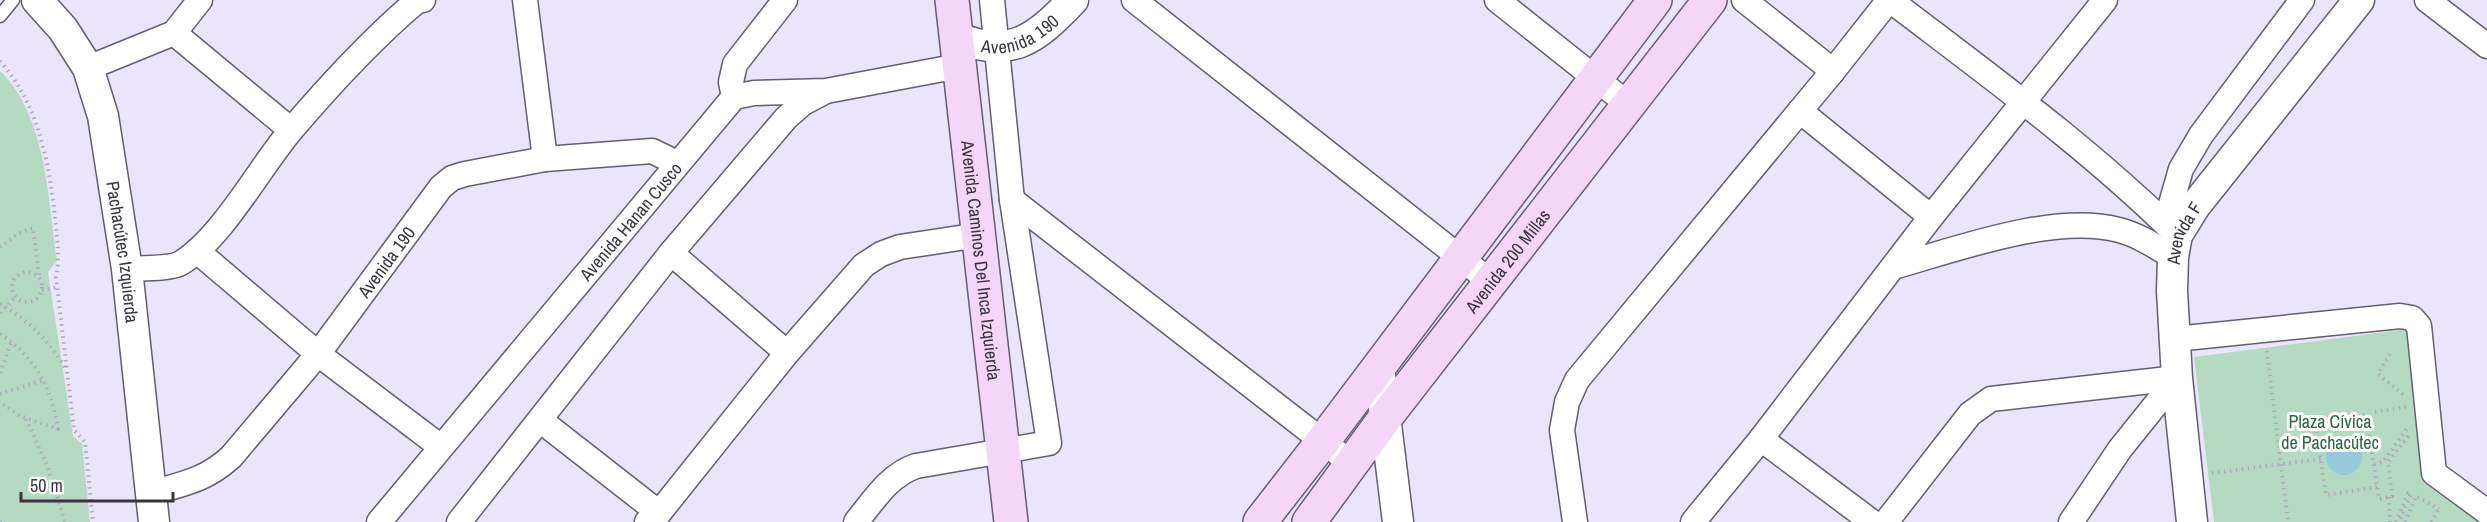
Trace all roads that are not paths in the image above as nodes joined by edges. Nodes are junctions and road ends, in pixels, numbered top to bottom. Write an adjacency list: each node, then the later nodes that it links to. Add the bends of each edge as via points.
1 (13, 0): 20 (lane)
2 (37, 0): 25 (street, Pachacútec Izquierda, via 63,29)
3 (200, 0): 21 (street)
4 (423, 0): 33 (street, via 385,29)
5 (525, 0): 34 (street)
6 (785, 0): 29 (street, via 735,64 731,82)
7 (952, 0): 24 (main road, Avenida Caminos Del Inca Izquierda)
8 (992, 0): 23 (street, Avenida Caminos Del Inca Izquierda)
9 (1073, 0): 23 (street, Avenida 190, via 1039,32)
10 (1134, 0): 42 (street)
11 (1497, 0): 27 (street)
12 (1655, 0): 27 (main road)
13 (1710, 0): 31 (main road, Avenida 200 Millas)
14 (1744, 0): 26 (street)
15 (1890, 0): 26 (street); 30 (street)
16 (2105, 0): 30 (street)
17 (2302, 0): 39 (street, via 2201,135 2181,169 2171,204)
18 (2359, 0): 39 (street, Avenida F, via 2195,206)
19 (2427, 0): 22 (street)
20 (0, 16)
21 (174, 33): 25 (street); 33 (street)
22 (2487, 46)
23 (997, 48): 24 (street, Avenida 190, via 977,46); 36 (street, Avenida Caminos Del Inca Izquierda)
24 (958, 51): 28 (street); 38 (main road, Avenida Caminos Del Inca Izquierda)
25 (88, 68): 44 (street, Pachacútec Izquierda, via 103,116)
26 (1833, 71): 32 (street)
27 (1595, 79): 31 (street); 42 (main road)
28 (826, 91): 29 (street); 41 (street, via 803,102 786,118)
29 (734, 97): 35 (street, Avenida Hanan Cusco)
30 (2024, 102): 37 (street); 39 (street, via 2133,191)
31 (1629, 105): 45 (main road, Avenida 200 Millas)
32 (1800, 111): 37 (street); 69 (street, via 1577,380 1567,402 1562,430)
33 (291, 130): 40 (street, via 230,214)
34 (545, 159): 35 (street, Avenida 190, via 652,151); 48 (street, Avenida 190, via 465,174 441,187)
35 (677, 163): 55 (street, Avenida Hanan Cusco)
36 (1012, 200): 54 (street); 56 (street, Avenida Caminos Del Inca Izquierda, via 1049,443)
37 (1931, 217): 43 (street)
38 (979, 236): 47 (street, via 900,247 881,254 864,265); 56 (main road, Avenida Caminos Del Inca Izquierda)
39 (2175, 246): 43 (street, via 2106,227 2054,226); 46 (street, Avenida F)
40 (197, 251): 44 (street, via 178,265); 48 (street)
41 (671, 253): 47 (street); 52 (street)
42 (1460, 257): 45 (street); 49 (main road)
43 (1893, 267): 53 (street)
44 (127, 269): 58 (street, Pachacútec Izquierda)
45 (1491, 282): 51 (main road, Avenida 200 Millas)
46 (2175, 339): 50 (street, Avenida F); 59 (street, via 2400,316 2412,318 2419,326 2434,472)
47 (787, 353): 60 (street)
48 (318, 354): 55 (street); 58 (street, Avenida 190, via 216,471 198,481)
49 (1379, 367): 51 (street); 54 (main road)
50 (2177, 378): 72 (street, via 1991,399 1971,414); 73 (street, via 2120,449); 74 (street, Avenida F)
51 (1385, 418): 57 (main road, Avenida 200 Millas); 68 (street)
52 (540, 420): 60 (street); 63 (street)
53 (1761, 439): 70 (street); 71 (street)
54 (1323, 441): 57 (street); 66 (main road)
55 (441, 447): 62 (street, Avenida Hanan Cusco)
56 (1003, 450): 64 (street, via 903,470); 65 (main road, Avenida Caminos Del Inca Izquierda)
57 (1352, 464): 67 (main road, Avenida 200 Millas)
58 (151, 493): 61 (street, Pachacútec Izquierda)
59 (2487, 512)
60 (653, 518)
61 (154, 522)
62 (379, 522)
63 (459, 522)
64 (856, 522)
65 (1011, 522)
66 (1260, 522)
67 (1309, 522)
68 (1398, 522)
69 (1575, 522)
70 (1693, 522)
71 (1872, 522)
72 (1886, 522)
73 (2072, 522)
74 (2192, 522)

